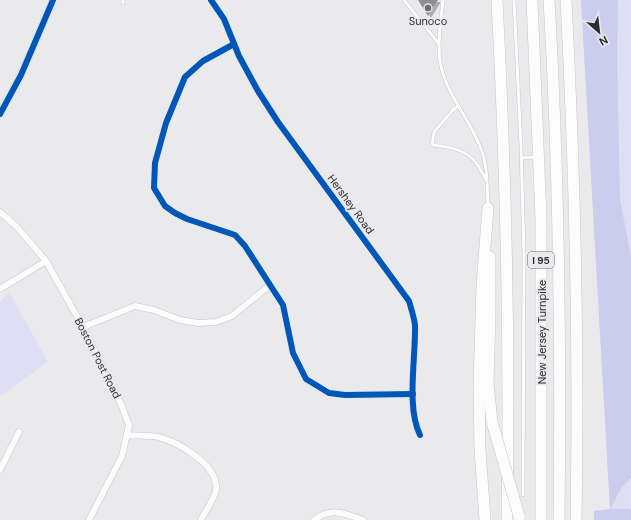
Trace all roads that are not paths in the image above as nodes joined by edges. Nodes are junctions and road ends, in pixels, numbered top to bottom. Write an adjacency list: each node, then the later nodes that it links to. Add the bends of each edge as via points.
1 (53, 0): 13 (street, via 21,76)
2 (211, 0): 10 (street, Hershey Road, via 224,19)
3 (404, 0): 11 (lane)
4 (443, 0): 11 (lane)
5 (497, 0): 35 (highway, via 508,346)
6 (514, 0): 15 (lane)
7 (532, 0): 14 (highway, New Jersey Turnpike / I 95)
8 (550, 0): 37 (highway, New Jersey Turnpike / I 95, via 557,168 560,340)
9 (566, 0): 38 (highway, via 576,277)
10 (234, 44): 20 (street, via 203,61 185,77 166,123 154,162 154,188 165,206 175,213 235,235); 23 (street, Hershey Road, via 278,122 409,301 415,323)
11 (440, 45): 12 (lane, via 444,77)
12 (458, 106): 16 (lane, via 481,148); 16 (lane, via 434,132 432,145 466,153 476,162)
13 (0, 114)
14 (539, 157): 15 (lane); 36 (highway, New Jersey Turnpike / I 95)
15 (521, 158): 28 (lane, via 525,339)
16 (487, 182): 17 (lane)
17 (488, 208): 29 (highway, bridge, via 491,282 488,384 492,422); 34 (highway, via 482,285 479,385)
18 (0, 212): 19 (street, Boston Post Road, via 17,226)
19 (46, 261): 21 (street); 22 (street, Boston Post Road)
20 (270, 285): 22 (street, via 232,316 216,322 180,320 135,306); 23 (street, via 283,305 293,353 306,379 329,393)
21 (0, 289)
22 (84, 327): 25 (street, Boston Post Road, via 121,404 129,425)
23 (413, 394): 26 (street, Hershey Road, via 415,420)
24 (19, 432): 27 (street)
25 (127, 435): 30 (street, Boston Post Road, via 122,456); 31 (street, via 156,437 176,443 204,463 215,478 216,490)
26 (420, 435)
27 (0, 470)
28 (523, 495)
29 (520, 518)
30 (89, 520)
31 (201, 520)
32 (314, 520): 33 (street, via 323,513 342,512)
33 (364, 520)
34 (485, 520)
35 (507, 520)
36 (541, 520)
37 (559, 520)
38 (576, 520)

